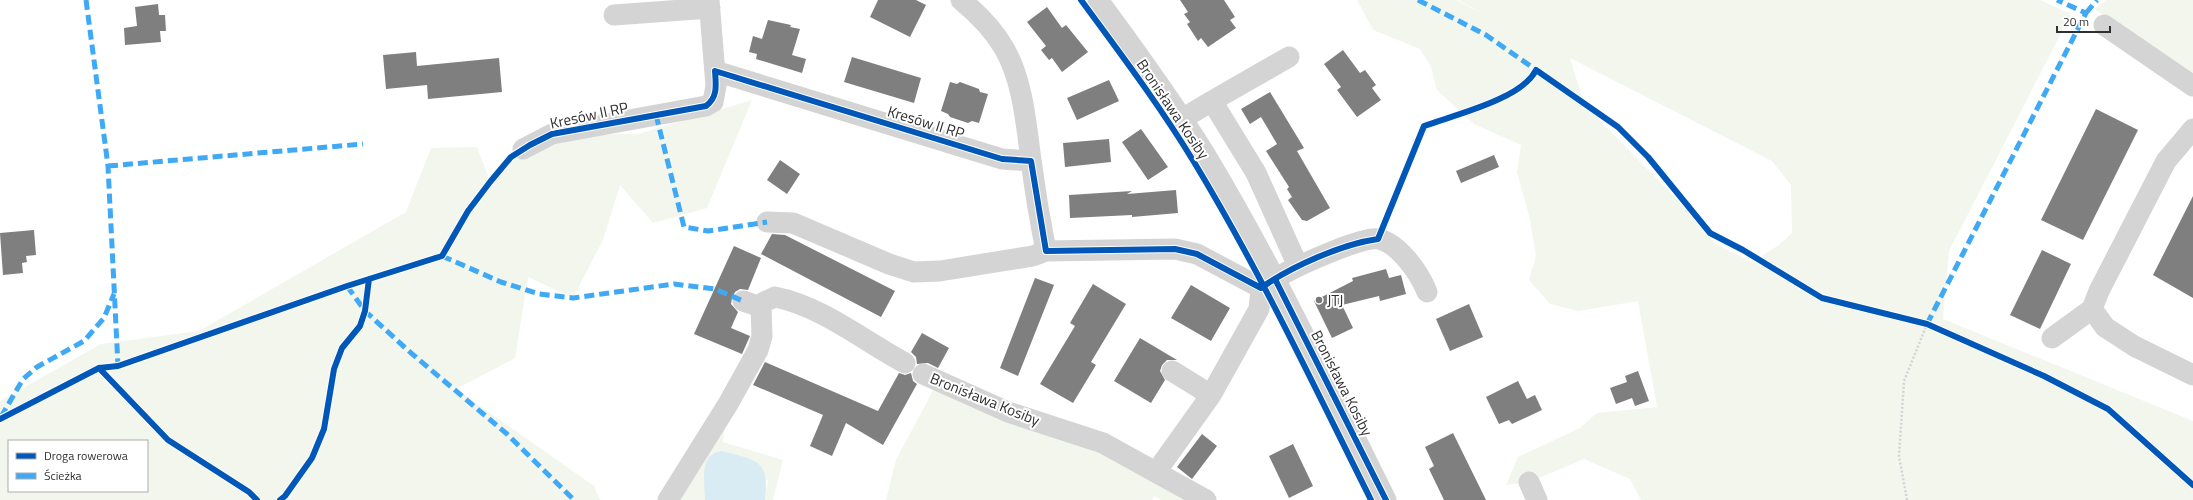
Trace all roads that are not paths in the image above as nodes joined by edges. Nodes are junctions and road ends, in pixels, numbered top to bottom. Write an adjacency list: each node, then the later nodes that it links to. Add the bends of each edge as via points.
1 (961, 0): 13 (street, via 977,13 990,29 1004,48 1014,70 1027,128)
2 (1098, 0): 10 (street, Bronisława Kosiby)
3 (709, 4): 4 (street); 7 (street, Kresów II RP)
4 (614, 15)
5 (2104, 25): 8 (street)
6 (1289, 57): 9 (street)
7 (715, 71): 12 (street, Kresów II RP, via 716,93 713,102 706,106 552,134); 13 (street, Kresów II RP, via 1002,159)
8 (2193, 86)
9 (1212, 101): 10 (street); 16 (street, via 1256,173)
10 (1182, 119): 17 (street, Bronisława Kosiby, via 1238,210)
11 (2193, 129): 19 (street, via 2166,161)
12 (523, 149)
13 (1031, 161): 15 (street)
14 (767, 222): 15 (street, via 793,223 914,272 948,270 1033,256)
15 (1046, 251): 17 (street, via 1175,249 1197,254)
16 (1298, 266): 17 (street); 18 (street, via 1363,241 1378,239 1397,250 1410,263 1421,277)
17 (1268, 284): 25 (street, via 1259,309); 29 (street, Bronisława Kosiby)
18 (1427, 292)
19 (2092, 308): 20 (street); 24 (street, via 2105,327 2122,339)
20 (2052, 338)
21 (905, 363): 27 (street, via 841,324 799,304 775,297 752,304 762,336 758,350 728,404)
22 (1172, 371): 25 (street)
23 (923, 374): 26 (street, Bronisława Kosiby, via 1008,412 1103,443)
24 (2193, 375)
25 (1211, 394): 26 (street)
26 (1156, 472): 28 (street, Bronisława Kosiby)
27 (668, 500)
28 (1206, 500)
29 (1386, 500)

